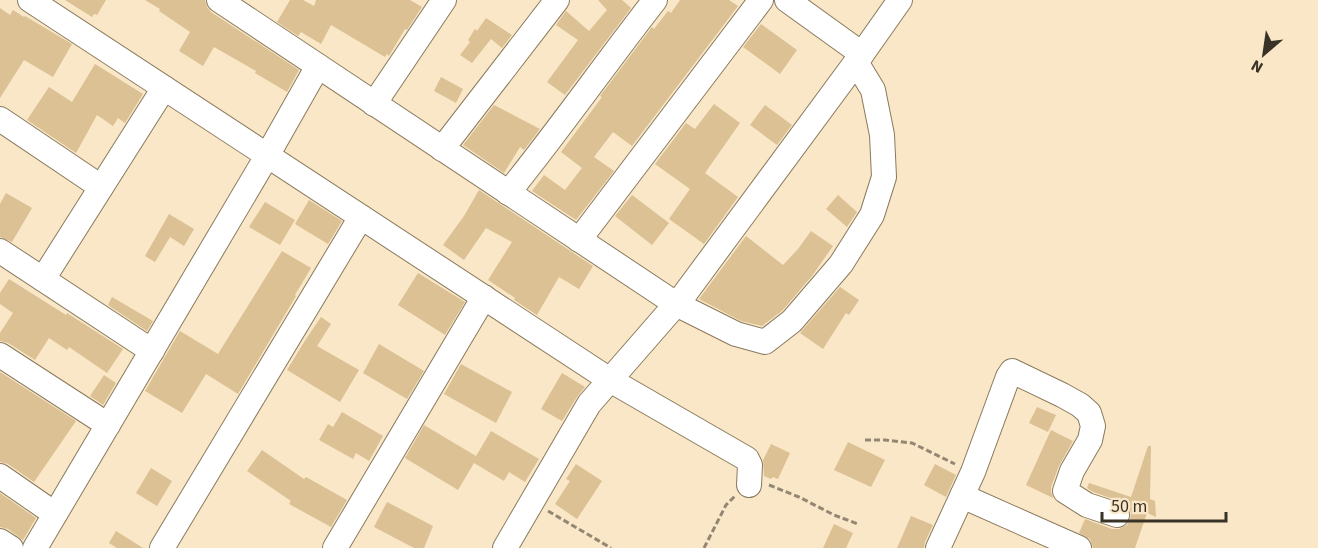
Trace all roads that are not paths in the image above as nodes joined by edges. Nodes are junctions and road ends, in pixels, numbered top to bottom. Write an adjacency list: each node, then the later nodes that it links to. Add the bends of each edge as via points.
1 (30, 0): 12 (street)
2 (219, 0): 9 (street)
3 (444, 0): 13 (street)
4 (556, 0): 15 (street)
5 (655, 0): 18 (street)
6 (761, 0): 20 (street)
7 (787, 0): 10 (street)
8 (900, 0): 10 (street)
9 (248, 8): 11 (street)
10 (859, 58): 24 (street); 24 (street, via 873,90 882,135 884,177 872,214 841,264 792,321 765,342 736,334)
11 (318, 66): 13 (street); 16 (street)
12 (164, 88): 16 (street); 17 (street)
13 (374, 104): 15 (street)
14 (0, 119): 17 (street)
15 (442, 148): 18 (street)
16 (267, 156): 19 (street); 25 (street)
17 (101, 187): 22 (street)
18 (508, 193): 20 (street)
19 (361, 217): 23 (street); 37 (street)
20 (579, 240): 24 (street)
21 (0, 251): 22 (street)
22 (43, 279): 25 (street)
23 (484, 297): 27 (street); 38 (street)
24 (676, 304): 27 (street)
25 (152, 351): 28 (street)
26 (0, 355): 28 (street)
27 (610, 380): 30 (street, via 747,459); 39 (street, via 589,404)
28 (108, 425): 32 (street)
29 (0, 477): 32 (street)
30 (749, 485)
31 (962, 496): 33 (street, via 1012,371 1050,388 1089,413 1093,426 1090,440 1065,491 1087,505); 40 (street); 41 (street)
32 (55, 514): 35 (street)
33 (1117, 515)
34 (0, 541): 36 (street)
35 (44, 544)
36 (11, 548)
37 (162, 548)
38 (335, 548)
39 (505, 548)
40 (938, 548)
41 (1079, 548)

